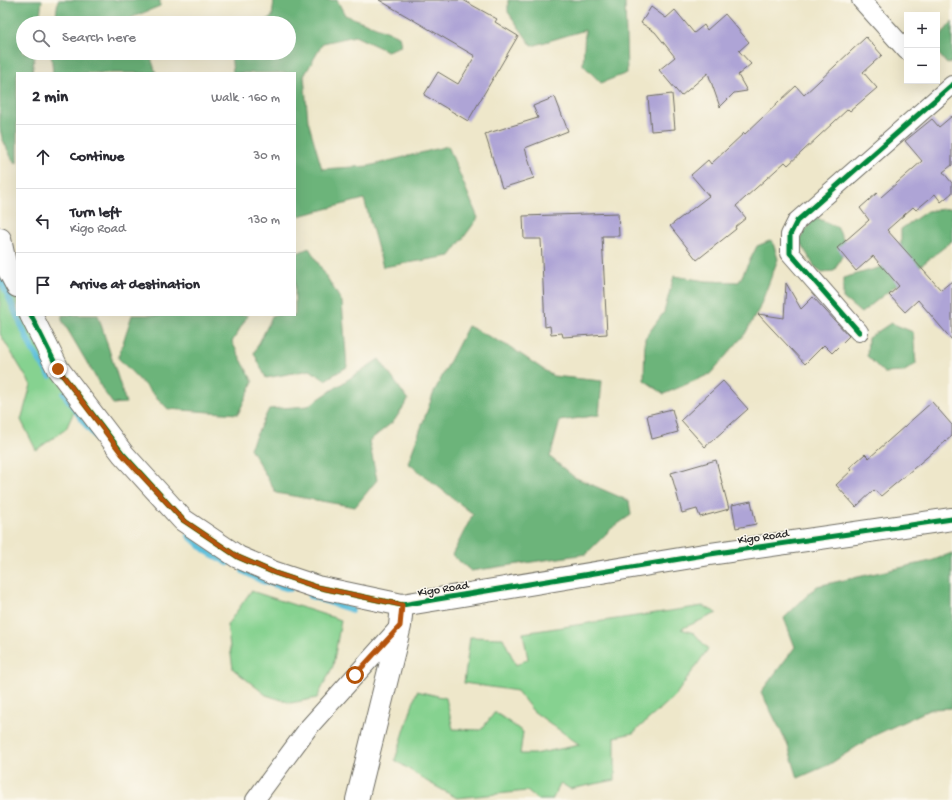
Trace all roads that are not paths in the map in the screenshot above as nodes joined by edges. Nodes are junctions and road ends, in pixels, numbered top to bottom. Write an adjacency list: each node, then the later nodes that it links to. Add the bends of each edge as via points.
1 (861, 0): 2 (street)
2 (904, 48)
3 (946, 90): 7 (street, via 797,221 790,235 790,253)
4 (0, 239): 5 (street, via 5,262)
5 (16, 284)
6 (32, 316): 9 (street, Kigo Road, via 58,369 122,454 183,520 238,557 275,573)
7 (859, 332)
8 (952, 519): 9 (street, Kigo Road, via 710,554)
9 (401, 616): 10 (street, via 309,727); 11 (street)
10 (255, 800)
11 (357, 800)

